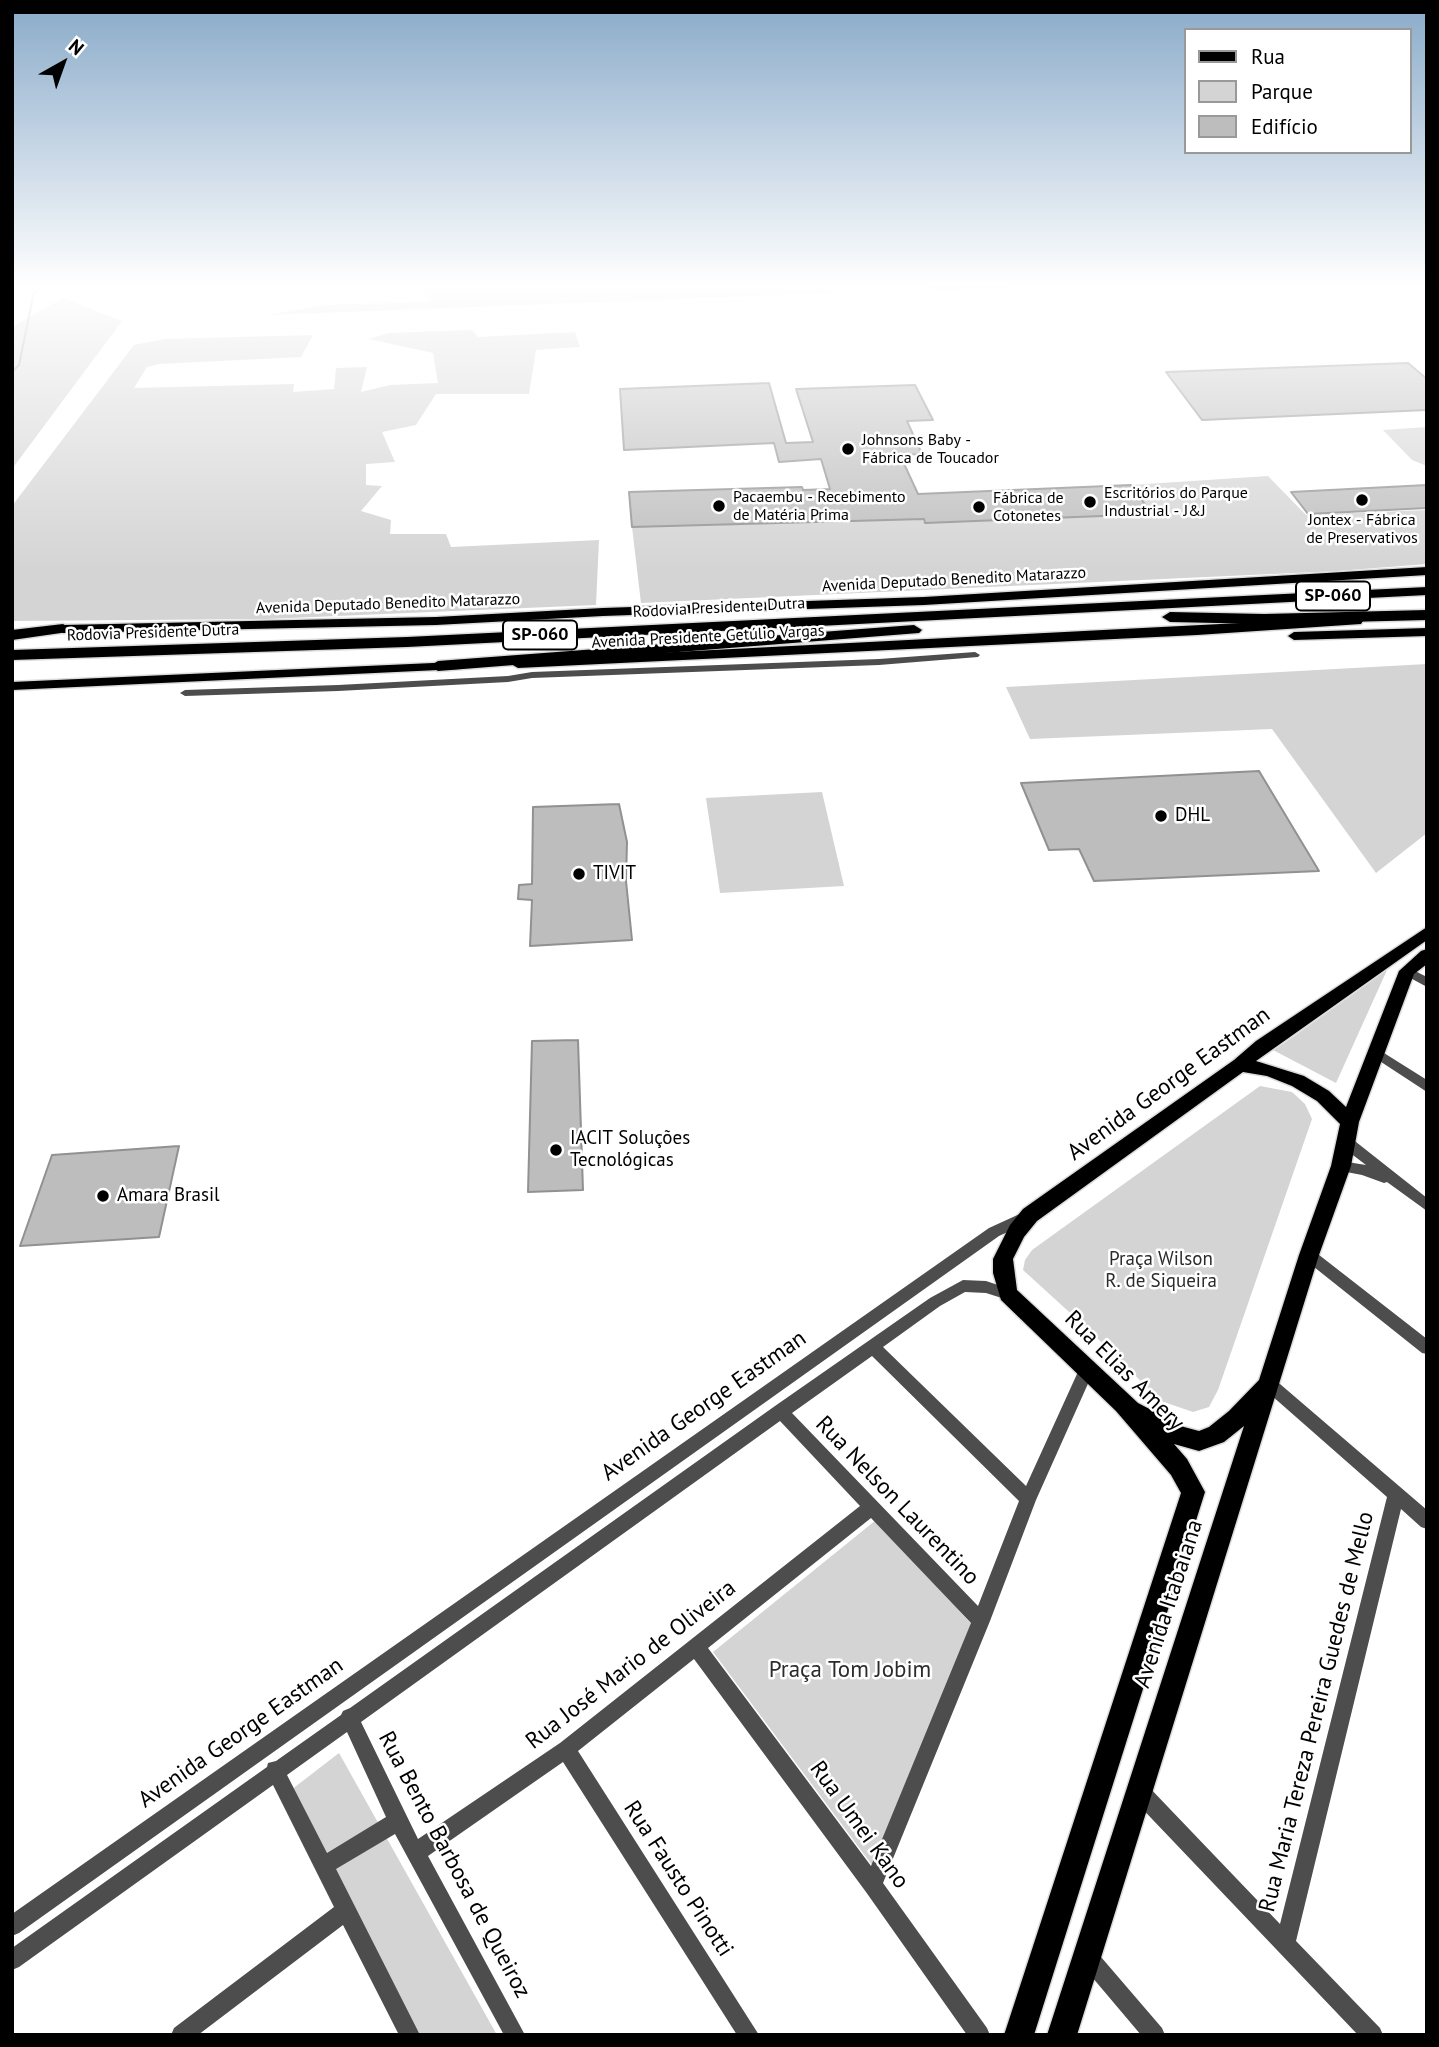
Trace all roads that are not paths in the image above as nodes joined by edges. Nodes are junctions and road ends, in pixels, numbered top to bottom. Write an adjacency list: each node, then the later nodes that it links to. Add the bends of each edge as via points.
1 (1427, 571): 7 (main road, Avenida Deputado Benedito Matarazzo, via 924,601 424,622)
2 (1427, 589): 11 (highway, Rodovia Presidente Dutra / SP-060, via 407,642)
3 (1427, 604): 5 (highway, Rodovia Presidente Dutra / SP-060)
4 (1427, 616): 5 (highway); 10 (main road, Avenida Presidente Getúlio Vargas)
5 (1170, 617): 6 (highway, Rodovia Presidente Dutra / SP-060)
6 (950, 626): 13 (highway); 14 (highway, Rodovia Presidente Dutra / SP-060)
7 (63, 629): 9 (highway)
8 (1427, 630): 10 (main road, via 1066,647 901,649)
9 (12, 633)
10 (871, 645): 13 (main road, Avenida Presidente Getúlio Vargas)
11 (12, 655)
12 (975, 655): 16 (street)
13 (438, 666): 15 (main road, Avenida Presidente Getúlio Vargas)
14 (12, 667)
15 (12, 686)
16 (186, 693)
17 (1427, 932): 22 (main road, Avenida George Eastman)
18 (1427, 955): 19 (main road)
19 (1407, 971): 20 (street); 21 (main road)
20 (1427, 983)
21 (1376, 1053): 23 (street); 24 (main road)
22 (1240, 1065): 24 (main road, via 1298,1081 1323,1096); 29 (main road, Avenida George Eastman)
23 (1427, 1087)
24 (1350, 1122): 25 (main road)
25 (1346, 1142): 26 (main road); 27 (street)
26 (1341, 1166): 27 (street); 30 (main road, Avenida Itabaiana)
27 (1395, 1182): 28 (street)
28 (1427, 1206)
29 (1030, 1215): 31 (main road, via 1003,1259); 54 (street, Avenida George Eastman, via 994,1232)
30 (1309, 1255): 33 (street); 35 (main road, Avenida Itabaiana)
31 (1009, 1294): 32 (street, via 963,1286); 34 (main road, Rua Elias Amery)
32 (872, 1346): 37 (street); 40 (street)
33 (1427, 1348)
34 (1087, 1368): 36 (main road, Rua Elias Amery); 40 (street)
35 (1269, 1383): 36 (main road, via 1237,1418 1216,1435 1199,1441 1179,1436); 39 (street); 48 (main road, Avenida Itabaiana)
36 (1124, 1404): 38 (main road, Rua Elias Amery, via 1179,1467)
37 (780, 1411): 41 (street, Rua Nelson Laurentino); 45 (street)
38 (1194, 1492): 63 (main road, Avenida Itabaiana)
39 (1396, 1494): 42 (street); 55 (street, Rua Maria Tereza Pereira Guedes de Mello)
40 (1028, 1499): 43 (street)
41 (871, 1508): 43 (street, Rua Nelson Laurentino); 44 (street, Rua José Mario de Oliveira)
42 (1427, 1521)
43 (981, 1621): 52 (street)
44 (696, 1647): 46 (street, Rua José Mario de Oliveira); 52 (street, Rua Umei Kano)
45 (349, 1717): 47 (street); 49 (street, Rua Bento Barbosa de Queiroz)
46 (566, 1749): 50 (street, Rua José Mario de Oliveira); 61 (street, Rua Fausto Pinotti)
47 (275, 1770): 51 (street); 57 (street)
48 (1139, 1791): 55 (street); 56 (main road, Avenida Itabaiana)
49 (398, 1821): 50 (street, Rua Bento Barbosa de Queiroz); 51 (street)
50 (415, 1853): 60 (street, Rua Bento Barbosa de Queiroz)
51 (323, 1866): 53 (street)
52 (873, 1885): 62 (street, Rua Umei Kano)
53 (346, 1910): 58 (street); 59 (street)
54 (12, 1926)
55 (1286, 1942): 66 (street)
56 (1088, 1957): 64 (main road, Avenida Itabaiana); 65 (street)
57 (12, 1960)
58 (181, 2035)
59 (410, 2035)
60 (515, 2035)
61 (749, 2035)
62 (980, 2035)
63 (1019, 2035)
64 (1062, 2035)
65 (1155, 2035)
66 (1373, 2035)

